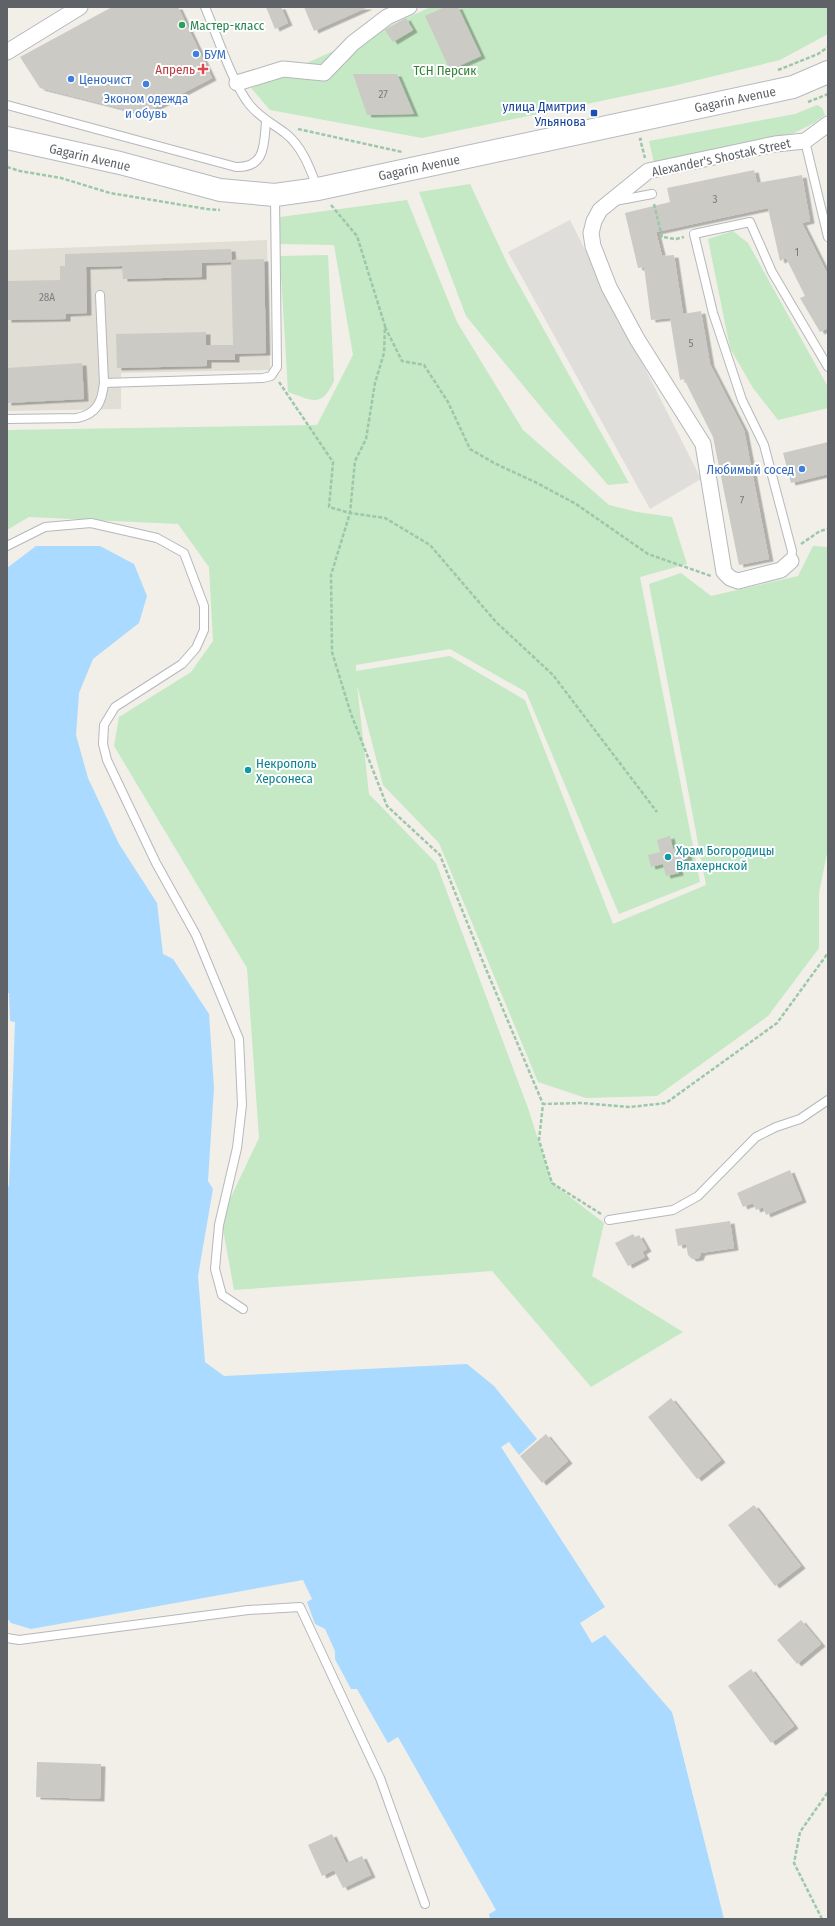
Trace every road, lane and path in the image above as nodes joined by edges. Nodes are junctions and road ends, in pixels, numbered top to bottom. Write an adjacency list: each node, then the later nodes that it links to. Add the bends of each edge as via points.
1 (80, 7): 5 (street)
2 (205, 7): 8 (lane)
3 (409, 7): 8 (street, via 386,17 353,42 324,73 283,69)
4 (828, 47): 6 (path, via 818,54)
5 (7, 52)
6 (777, 70)
7 (828, 72): 18 (main road, Gagarin Avenue, via 793,87)
8 (237, 83): 10 (lane, via 249,104)
9 (7, 105): 10 (lane, via 236,168 252,165 262,154)
10 (266, 121): 18 (lane, via 286,134 301,151)
11 (828, 124): 15 (street, Alexander's Shostak Street)
12 (297, 129): 16 (path)
13 (647, 137): 17 (path, via 640,139)
14 (7, 138): 20 (main road, Gagarin Avenue, via 120,163 220,190)
15 (805, 141): 17 (street, Alexander's Shostak Street, via 775,144); 23 (lane)
16 (407, 153)
17 (648, 171): 21 (street, Alexander's Shostak Street)
18 (318, 189): 20 (main road, Gagarin Avenue); 25 (path, via 357,236)
19 (652, 194): 21 (lane); 22 (path, via 662,238 676,239)
20 (275, 195): 27 (lane, via 277,367)
21 (610, 202): 34 (street, Alexander's Shostak Street, via 600,210 594,221 591,233 593,246 609,287 637,339 703,444 724,572)
22 (694, 234): 26 (lane, via 750,222 772,272); 33 (lane, via 713,314 742,400 764,445)
23 (828, 237)
24 (100, 295): 28 (lane)
25 (385, 326): 30 (path, via 384,353 375,382 366,439 355,461); 34 (path, via 402,361 424,365 448,402 470,449 494,464 576,504 648,554 704,575)
26 (828, 367)
27 (274, 374): 28 (lane, via 267,378); 30 (path, via 333,462 328,507)
28 (104, 383): 29 (lane, via 103,398 93,412 86,416)
29 (7, 420)
30 (350, 513): 35 (path, via 385,518 430,545 496,622 554,675); 38 (path, via 331,575 332,652 351,714 387,806 440,855)
31 (828, 529): 33 (path, via 820,531)
32 (7, 546): 40 (lane, via 45,527 91,523 158,538 184,553 204,606 204,630 196,648 182,664 115,707 104,725 103,744 156,863 196,935 239,1039 242,1105 237,1148 219,1225 215,1269 222,1295)
33 (791, 556): 34 (street, via 788,565 781,570 738,581)
34 (730, 578)
35 (657, 812)
36 (828, 953): 38 (path, via 777,1023 666,1103 630,1107 582,1103)
37 (828, 1100): 39 (lane, via 800,1119 756,1137 698,1196 673,1210)
38 (542, 1104): 39 (path, via 539,1140 552,1183)
39 (610, 1220)
40 (243, 1309)
41 (7, 1638): 43 (lane, via 19,1640 248,1610 300,1607 380,1778)
42 (828, 1792): 44 (path, via 800,1832 794,1863)
43 (425, 1904)
44 (822, 1919)

